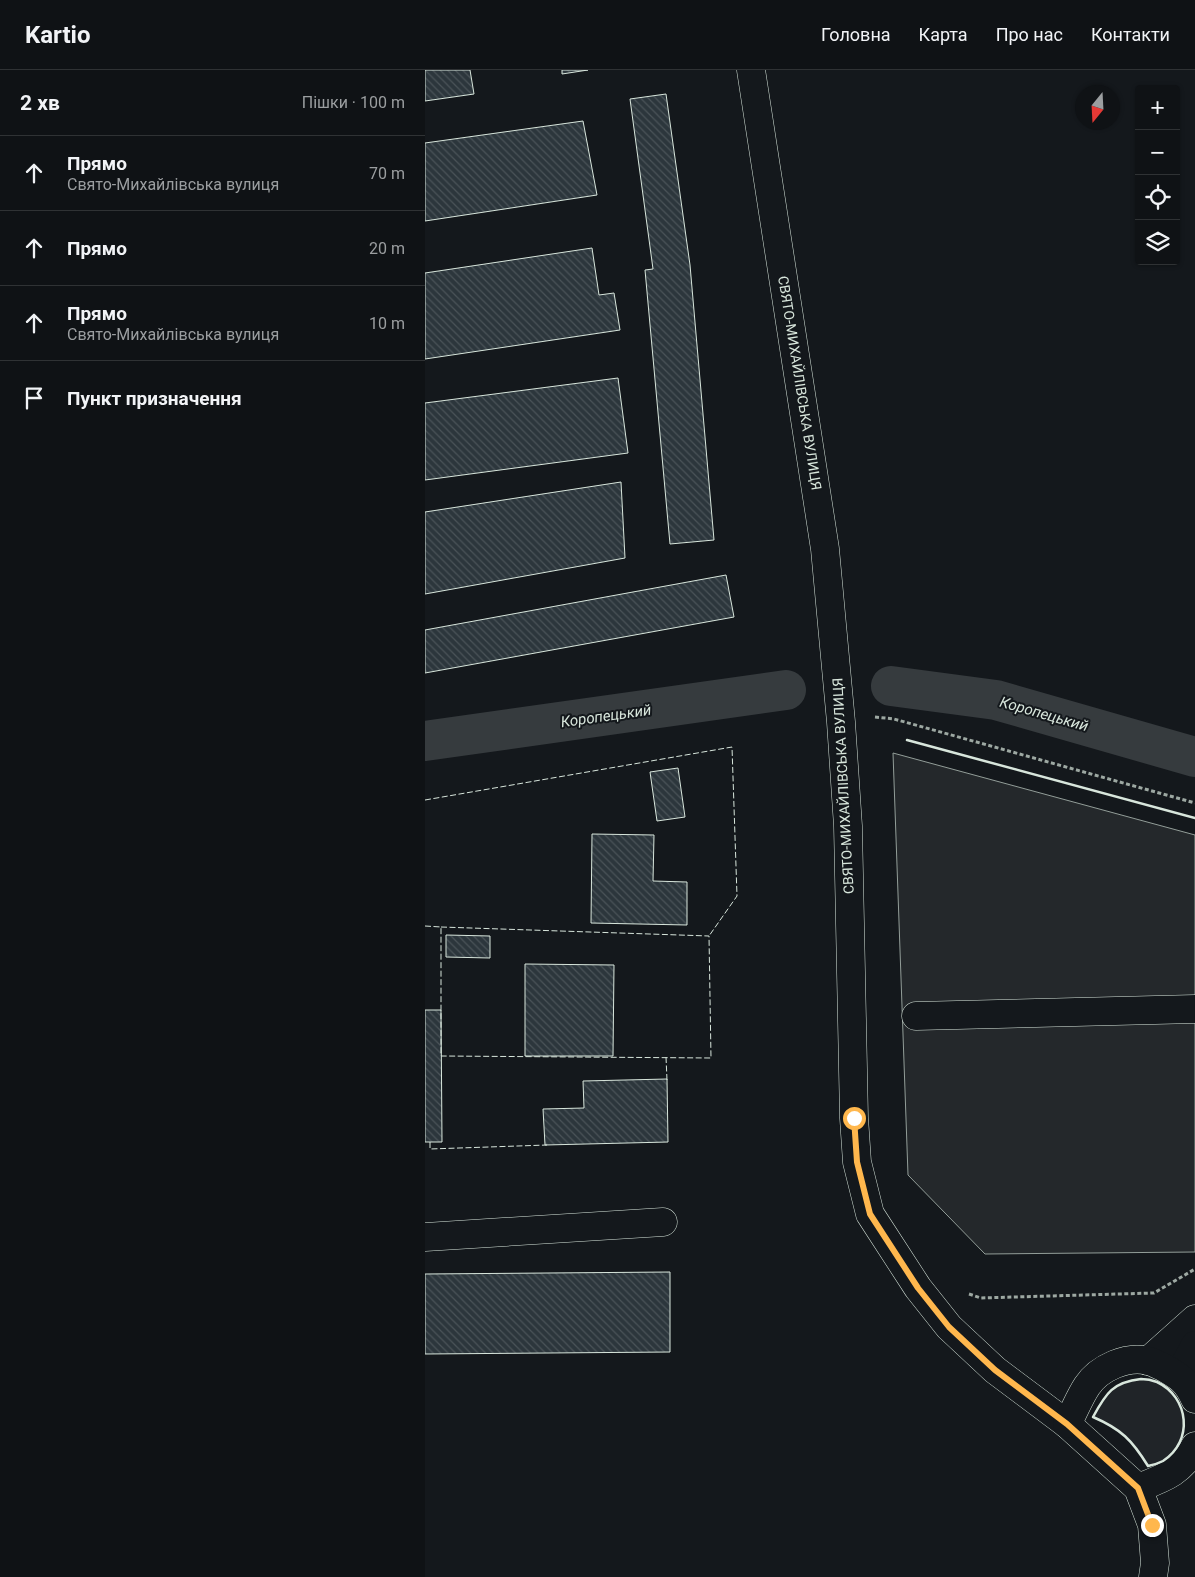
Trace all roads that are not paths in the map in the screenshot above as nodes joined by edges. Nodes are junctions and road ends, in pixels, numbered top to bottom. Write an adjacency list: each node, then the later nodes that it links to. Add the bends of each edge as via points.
1 (751, 70): 11 (street, СВЯТО-МИХАЙЛІВСЬКА ВУЛИЦЯ, via 825,549 848,826 857,1162 870,1214 918,1288 949,1327 989,1364)
2 (1195, 1009): 3 (street)
3 (916, 1016)
4 (663, 1222): 5 (street)
5 (425, 1237)
6 (1195, 1319): 8 (street)
7 (1195, 1345): 9 (street)
8 (1148, 1360): 9 (street); 11 (street, via 1114,1364 1099,1373 1087,1386)
9 (1179, 1375): 10 (street)
10 (1195, 1399)
11 (1067, 1424): 13 (street, СВЯТО-МИХАЙЛІВСЬКА ВУЛИЦЯ)
12 (1195, 1446): 13 (street, via 1177,1471)
13 (1138, 1488): 14 (street, via 1152,1525)
14 (1153, 1577)

